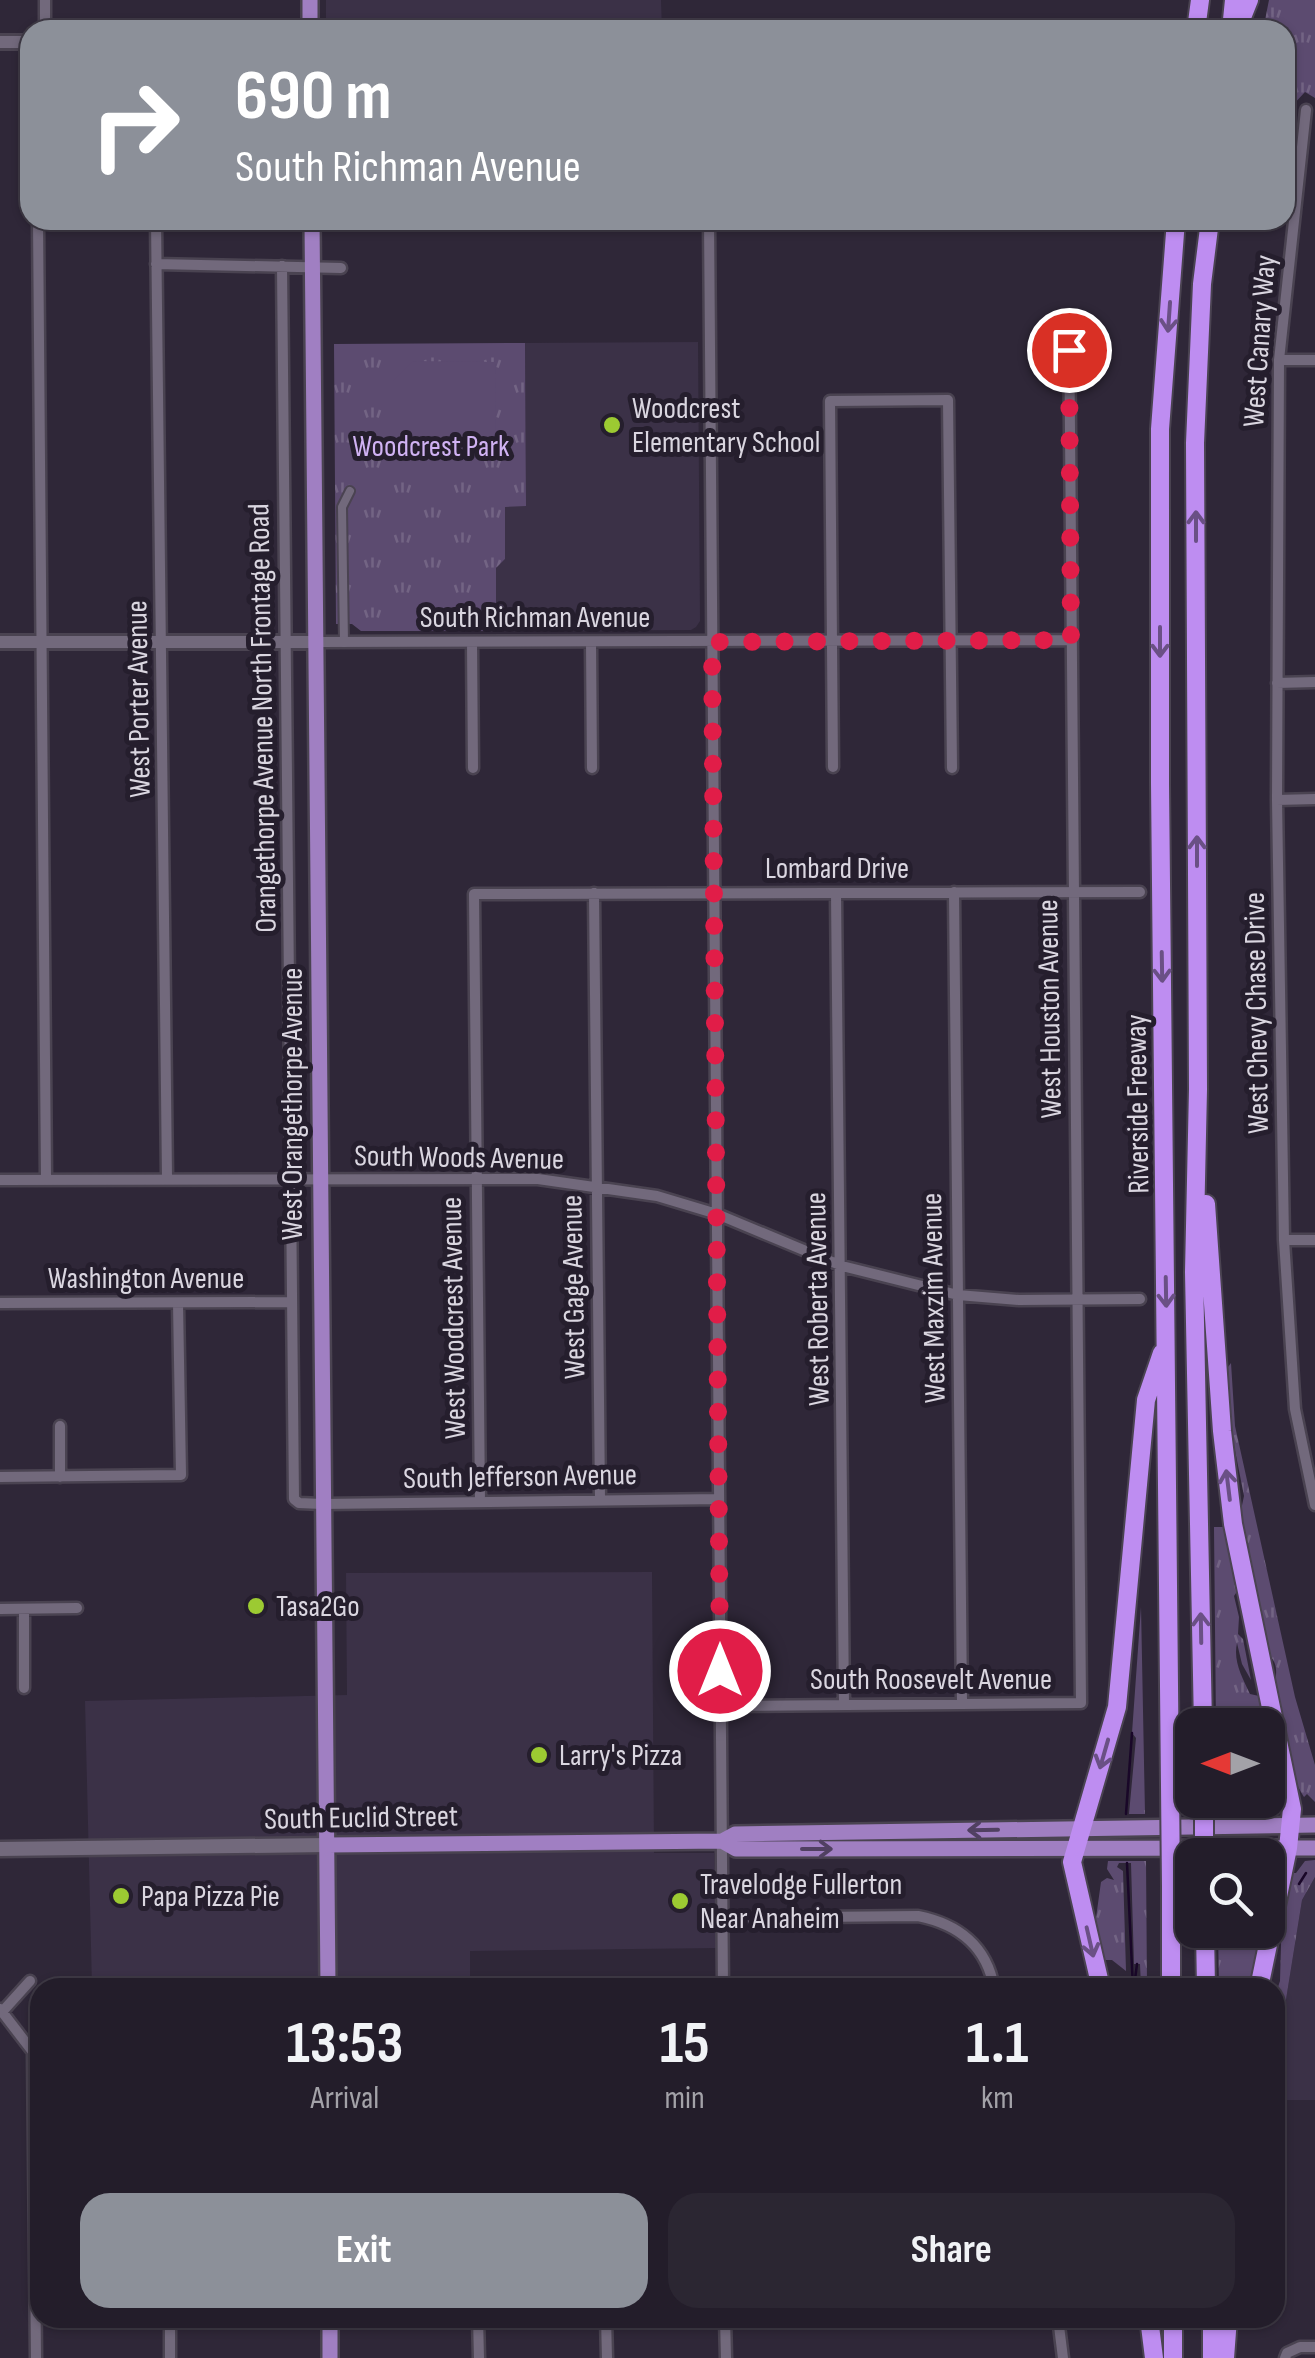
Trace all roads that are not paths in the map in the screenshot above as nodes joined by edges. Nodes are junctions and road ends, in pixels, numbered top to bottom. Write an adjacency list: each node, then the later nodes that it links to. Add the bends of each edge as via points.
1 (1306, 110): 2 (street, West Canary Way)
2 (1299, 167): 3 (street); 4 (street, West Canary Way)
3 (1315, 167)
4 (1295, 204)
5 (38, 230): 25 (street)
6 (156, 230): 12 (street, West Porter Avenue)
7 (312, 230): 14 (main road, West Orangethorpe Avenue)
8 (709, 230): 30 (street)
9 (1175, 230): 66 (highway, Riverside Freeway, one-way to 66, via 1160,428)
10 (1209, 230): 48 (highway, Riverside Freeway, one-way to 10, via 1196,443)
11 (1292, 230): 17 (street, West Canary Way)
12 (156, 264): 13 (street); 32 (street, West Porter Avenue)
13 (282, 266): 14 (street); 26 (street, Orangethorpe Avenue North Frontage Road)
14 (312, 267): 15 (street); 27 (main road, West Orangethorpe Avenue)
15 (341, 268)
16 (1068, 314): 21 (street, West Houston Avenue)
17 (1278, 360): 18 (street); 20 (street, West Canary Way)
18 (1315, 360)
19 (350, 492): 31 (street, via 342,507)
20 (1276, 517): 33 (street, West Chevy Chase Drive)
21 (1071, 640): 23 (street, South Richman Avenue); 42 (street, West Houston Avenue)
22 (832, 641): 23 (street, South Richman Avenue); 23 (street, via 830,401 948,400); 30 (street, South Richman Avenue); 35 (street)
23 (950, 641): 38 (street)
24 (0, 642): 25 (street, South Richman Avenue)
25 (41, 642): 32 (street, South Richman Avenue); 49 (street)
26 (286, 642): 27 (street, South Richman Avenue); 32 (street, South Richman Avenue); 51 (street, Orangethorpe Avenue North Frontage Road)
27 (316, 642): 31 (street, South Richman Avenue); 52 (main road, West Orangethorpe Avenue)
28 (472, 642): 29 (street, South Richman Avenue); 31 (street, South Richman Avenue); 36 (street)
29 (590, 642): 30 (street, South Richman Avenue); 37 (street)
30 (712, 642): 44 (street)
31 (344, 643)
32 (163, 644): 50 (street, West Porter Avenue)
33 (1277, 682): 34 (street); 39 (street, West Chevy Chase Drive)
34 (1315, 682)
35 (833, 767)
36 (473, 768)
37 (592, 768)
38 (952, 768)
39 (1278, 800): 40 (street); 57 (street, West Chevy Chase Drive)
40 (1315, 800)
41 (954, 892): 42 (street, Lombard Drive); 45 (street, Lombard Drive); 60 (street, West Maxzim Avenue)
42 (1072, 892): 43 (street, Lombard Drive); 62 (street, West Houston Avenue)
43 (1140, 892)
44 (714, 893): 45 (street, Lombard Drive); 47 (street, Lombard Drive); 56 (street)
45 (836, 893): 59 (street, West Roberta Avenue)
46 (474, 894): 47 (street, Lombard Drive); 53 (street, West Woodcrest Avenue)
47 (594, 894): 55 (street, West Gage Avenue)
48 (1198, 1089): 83 (highway, Riverside Freeway, one-way to 48, via 1194,1272); 85 (highway, one-way to 48, via 1232,1524)
49 (46, 1178): 50 (street, South Woods Avenue); 54 (street, South Woods Avenue)
50 (167, 1178): 51 (street, South Woods Avenue)
51 (291, 1178): 52 (street, South Woods Avenue); 63 (street, Orangethorpe Avenue North Frontage Road)
52 (320, 1179): 53 (street, South Woods Avenue); 73 (main road, West Orangethorpe Avenue)
53 (476, 1179): 55 (street, South Woods Avenue); 72 (street, West Woodcrest Avenue)
54 (0, 1180)
55 (597, 1187): 56 (street, South Woods Avenue); 71 (street, West Gage Avenue)
56 (716, 1214): 59 (street, South Woods Avenue); 70 (street)
57 (1284, 1240): 58 (street); 74 (street, West Chevy Chase Drive, via 1295,1409)
58 (1315, 1240)
59 (842, 1266): 60 (street, South Woods Avenue); 81 (street, West Roberta Avenue)
60 (958, 1295): 62 (street, South Woods Avenue); 80 (street, West Maxzim Avenue)
61 (1140, 1299): 62 (street, South Woods Avenue)
62 (1076, 1300): 79 (street, West Houston Avenue)
63 (292, 1302): 65 (street, Washington Avenue); 73 (street, Orangethorpe Avenue North Frontage Road, via 294,1498)
64 (0, 1303): 65 (street, Washington Avenue)
65 (178, 1304): 69 (street, via 181,1475)
66 (1167, 1338): 86 (highway, one-way to 86, via 1146,1400 1117,1707); 99 (highway, Riverside Freeway, bridge)
67 (60, 1426): 69 (street)
68 (0, 1476): 69 (street)
69 (60, 1478)
70 (719, 1499): 71 (street, South Jefferson Avenue); 82 (street)
71 (600, 1500): 72 (street, South Jefferson Avenue)
72 (480, 1502): 73 (street, South Jefferson Avenue)
73 (322, 1504): 88 (main road, West Orangethorpe Avenue)
74 (1315, 1505)
75 (77, 1608): 77 (street)
76 (0, 1609): 77 (street)
77 (24, 1609): 78 (street)
78 (24, 1688)
79 (1081, 1703): 80 (street, South Roosevelt Avenue)
80 (962, 1704): 81 (street, South Roosevelt Avenue)
81 (844, 1705): 82 (street, South Roosevelt Avenue)
82 (720, 1706): 87 (street)
83 (1203, 1708)
84 (1315, 1825): 85 (main road, South Euclid Street)
85 (1292, 1826): 86 (main road, South Euclid Street); 91 (highway)
86 (1080, 1829): 87 (main road, South Euclid Street, one-way to 87, via 735,1834); 90 (highway)
87 (722, 1841): 88 (main road, South Euclid Street); 90 (main road, South Euclid Street, one-way to 90, via 736,1849); 93 (street)
88 (327, 1845): 89 (main road, South Euclid Street); 95 (main road, West Orangethorpe Avenue)
89 (0, 1848)
90 (1074, 1848): 91 (main road, South Euclid Street); 98 (highway, one-way to 98)
91 (1288, 1848): 92 (main road, South Euclid Street); 101 (highway)
92 (1315, 1848)
93 (722, 1918): 96 (street); 97 (street, via 936,1920 971,1939)
94 (1205, 1948): 100 (highway)
95 (328, 1978)
96 (723, 1978)
97 (990, 1978)
98 (1099, 1978)
99 (1172, 1978)
100 (1206, 1978)
101 (1261, 1978)
102 (30, 1981): 103 (street)
103 (1, 2010): 104 (street)
104 (30, 2047)
105 (37, 2328): 117 (street)
106 (170, 2328): 118 (street)
107 (330, 2328): 119 (main road)
108 (478, 2328): 120 (street)
109 (606, 2328): 121 (street)
110 (725, 2328): 122 (street)
111 (1059, 2328): 123 (street)
112 (1150, 2328): 124 (highway)
113 (1173, 2328): 125 (highway)
114 (1212, 2328): 126 (highway)
115 (1227, 2328): 127 (highway)
116 (1315, 2347): 128 (street, via 1300,2347)
117 (36, 2358)
118 (170, 2358)
119 (330, 2358)
120 (479, 2358)
121 (606, 2358)
122 (726, 2358)
123 (1063, 2358)
124 (1154, 2358)
125 (1173, 2358)
126 (1212, 2358)
127 (1224, 2358)
128 (1285, 2358)

